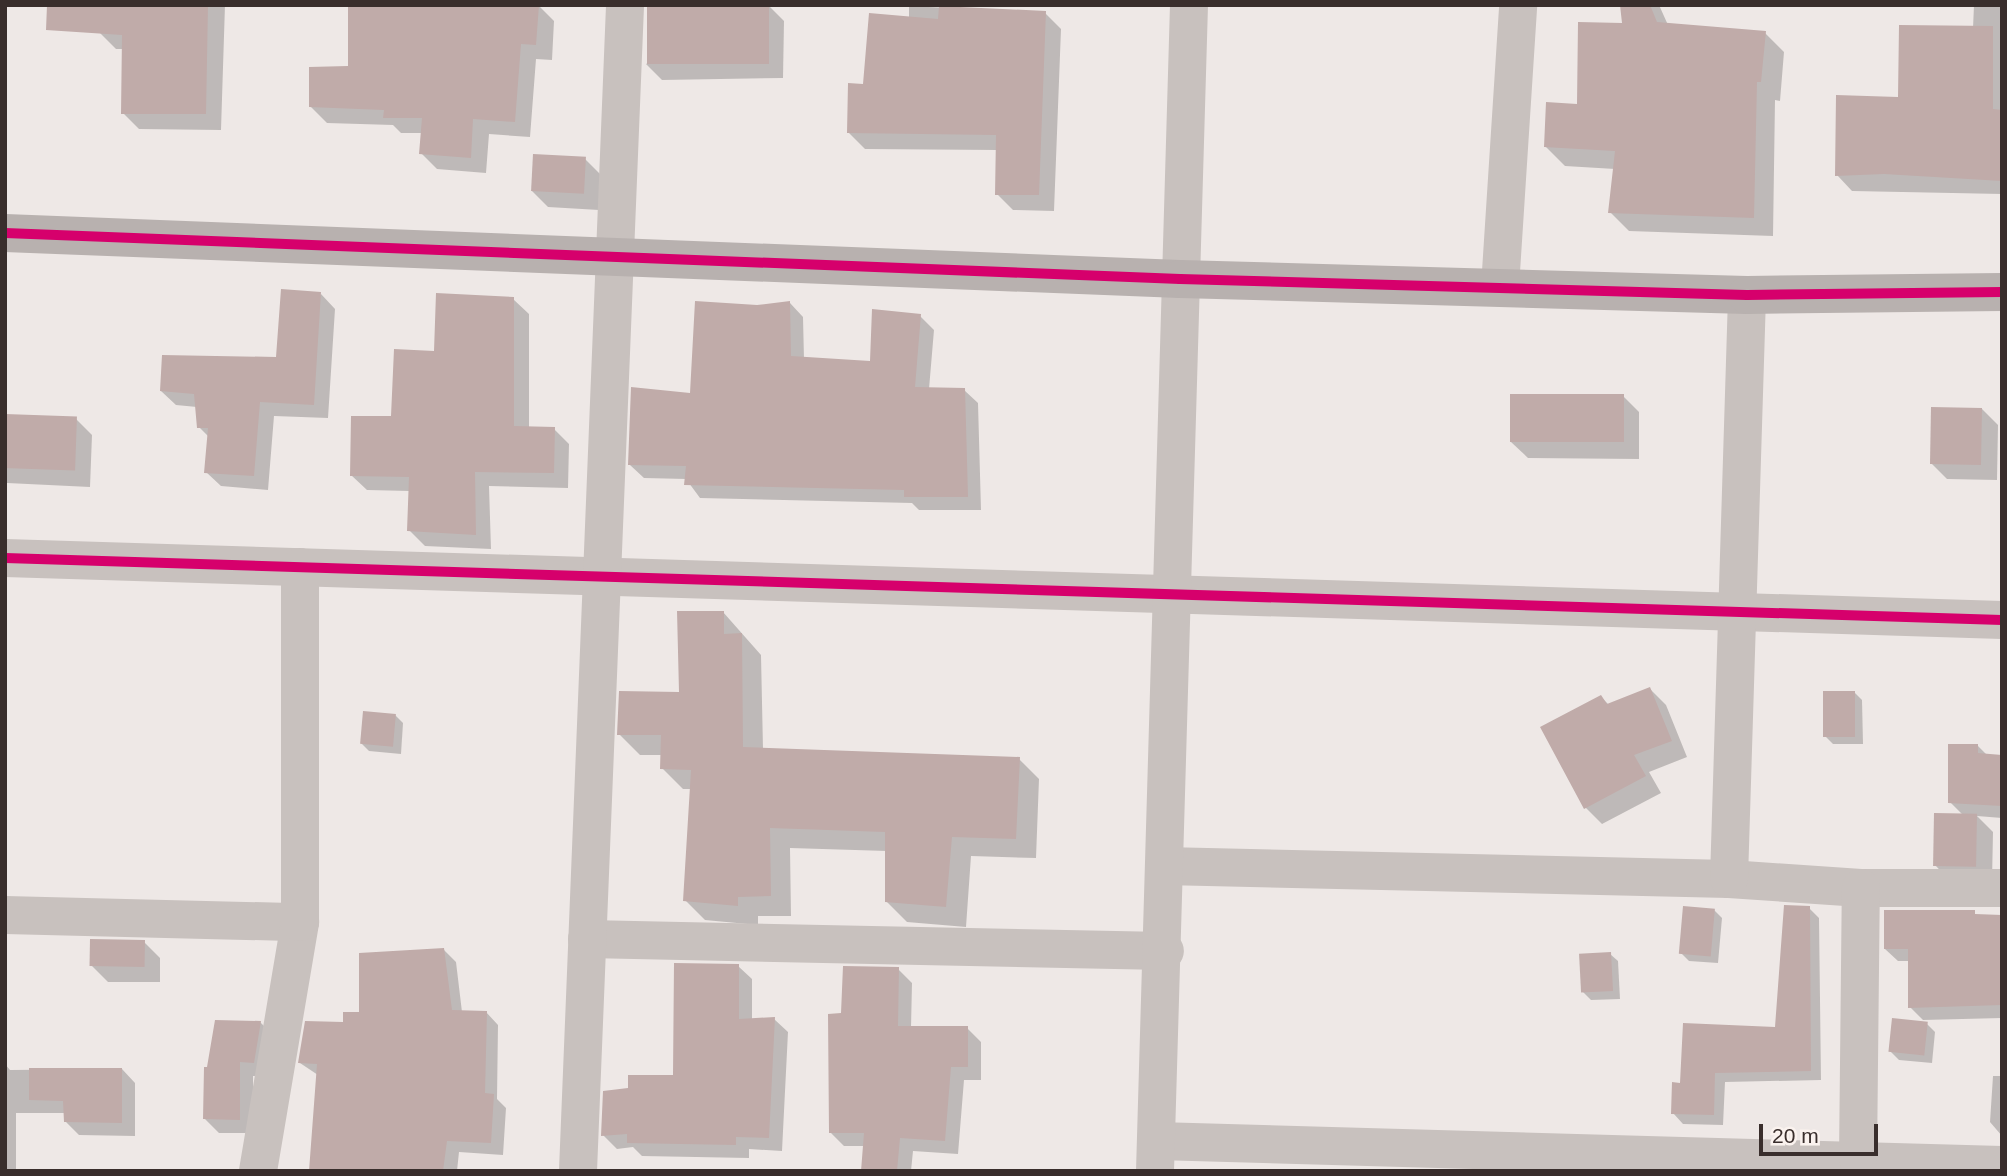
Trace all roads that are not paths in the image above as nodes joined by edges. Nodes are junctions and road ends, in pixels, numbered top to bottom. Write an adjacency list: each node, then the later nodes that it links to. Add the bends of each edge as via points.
1 (625, 5): 5 (street)
2 (1189, 5): 6 (street)
3 (1518, 5): 7 (street)
4 (5, 233): 5 (street)
5 (616, 258): 6 (street); 12 (street)
6 (1180, 279): 7 (street); 13 (street)
7 (1500, 287): 9 (street)
8 (2002, 292): 9 (street)
9 (1747, 295): 14 (street)
10 (5, 558): 11 (street)
11 (300, 567): 12 (street); 21 (street)
12 (601, 577): 13 (street); 22 (street)
13 (1171, 594): 14 (street); 16 (street)
14 (1737, 612): 15 (street); 17 (street)
15 (2002, 620)
16 (1164, 866): 17 (street); 23 (street)
17 (1728, 879): 18 (street)
18 (1861, 888): 19 (street); 25 (street)
19 (2002, 888)
20 (5, 915): 21 (street)
21 (300, 922): 27 (street)
22 (587, 939): 23 (street); 28 (street)
23 (1165, 951): 24 (street)
24 (1156, 1156): 25 (street)
25 (1858, 1159): 26 (street)
26 (2002, 1165)
27 (258, 1171)
28 (578, 1171)

